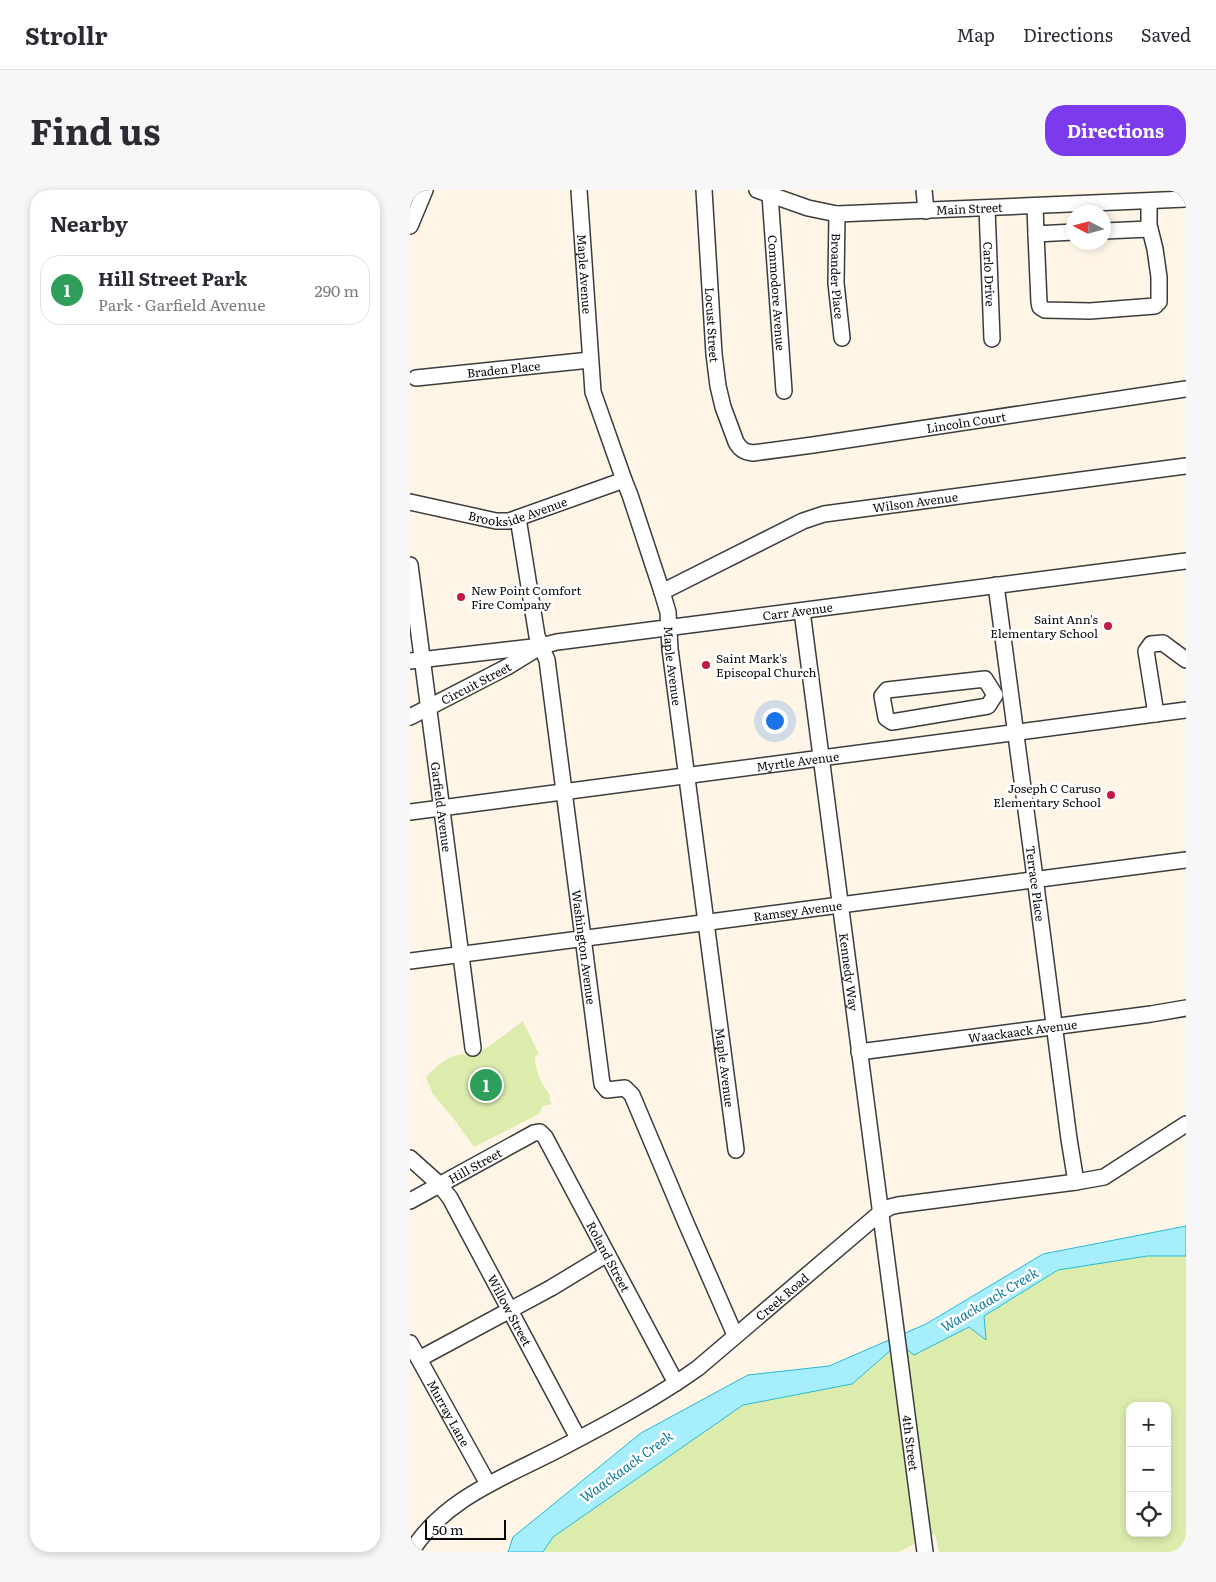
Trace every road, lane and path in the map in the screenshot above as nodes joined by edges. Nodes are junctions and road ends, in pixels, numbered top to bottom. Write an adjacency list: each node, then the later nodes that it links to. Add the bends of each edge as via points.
1 (425, 190): 13 (street)
2 (579, 190): 20 (street, Maple Avenue)
3 (704, 190): 24 (street, Locust Street, via 718,386 736,442)
4 (924, 190): 11 (street)
5 (764, 192): 12 (street, Main Street, via 808,208); 23 (street, Commodore Avenue)
6 (1079, 197): 8 (street, Main Street); 9 (street, Main Street)
7 (1186, 199): 8 (street, Main Street)
8 (1149, 201): 14 (street)
9 (1035, 206): 10 (street, Main Street); 17 (street)
10 (987, 208): 11 (street, Main Street); 19 (street, Carlo Drive)
11 (926, 211): 12 (street, Main Street)
12 (837, 214): 18 (street, Broander Place, via 836,283)
13 (410, 226)
14 (1150, 229): 15 (street); 17 (street, via 1160,277 1159,302 1149,307 1090,311 1046,310 1040,307)
15 (1111, 231)
16 (1066, 232): 17 (street)
17 (1036, 234)
18 (842, 338)
19 (992, 339)
20 (590, 360): 21 (street, Braden Place); 26 (street, Maple Avenue, via 595,398)
21 (416, 378)
22 (1186, 389): 24 (street, Lincoln Court, via 822,444)
23 (784, 391)
24 (747, 452)
25 (1186, 466): 32 (street, Wilson Avenue, via 824,514 803,521)
26 (624, 480): 28 (street, Brookside Avenue); 32 (street, Maple Avenue)
27 (410, 502): 28 (street, Brookside Avenue, via 496,521)
28 (518, 518): 35 (street, Washington Avenue)
29 (1186, 561): 31 (street, Carr Avenue)
30 (410, 565): 37 (street, Garfield Avenue)
31 (996, 585): 33 (street, Carr Avenue); 38 (street, Terrace Place)
32 (662, 592): 34 (street, Maple Avenue)
33 (802, 611): 34 (street, Carr Avenue); 44 (street, Kennedy Way)
34 (669, 629): 35 (street, Carr Avenue); 45 (street, Maple Avenue)
35 (541, 646): 37 (street, Carr Avenue); 39 (street, Circuit Street, via 507,668); 46 (street, Washington Avenue, via 547,660)
36 (1186, 660): 41 (street, via 1163,643 1151,644 1146,651)
37 (416, 661): 39 (street, Garfield Avenue)
38 (998, 698): 38 (street, via 892,722 886,718 882,696 887,690 985,679); 43 (street, Terrace Place)
39 (429, 708): 42 (street, Circuit Street); 47 (street, Garfield Avenue)
40 (1186, 710): 41 (street, Myrtle Avenue)
41 (1156, 714): 43 (street, Myrtle Avenue)
42 (410, 717)
43 (1014, 733): 44 (street, Myrtle Avenue); 50 (street, Terrace Place)
44 (821, 758): 45 (street, Myrtle Avenue); 51 (street, Kennedy Way)
45 (686, 776): 46 (street, Myrtle Avenue); 52 (street, Maple Avenue)
46 (564, 792): 47 (street, Myrtle Avenue); 53 (street, Washington Avenue)
47 (442, 807): 48 (street, Myrtle Avenue); 54 (street, Garfield Avenue)
48 (410, 812)
49 (1186, 860): 50 (street, Ramsey Avenue)
50 (1036, 880): 51 (street, Ramsey Avenue); 57 (street, Terrace Place)
51 (840, 905): 52 (street, Ramsey Avenue); 59 (street, Kennedy Way)
52 (706, 922): 53 (street, Ramsey Avenue); 62 (street, Maple Avenue)
53 (583, 938): 54 (street, Ramsey Avenue); 71 (street, Washington Avenue, via 602,1084 607,1090 626,1088 632,1095)
54 (461, 954): 55 (street, Ramsey Avenue); 58 (street, Garfield Avenue)
55 (410, 961)
56 (1186, 1008): 57 (street, Waackaack Avenue)
57 (1055, 1026): 59 (street, Waackaack Avenue); 64 (street, Terrace Place)
58 (473, 1048)
59 (859, 1052): 67 (street, Kennedy Way)
60 (1186, 1124): 64 (street, Creek Road, via 1104,1177)
61 (540, 1132): 65 (street, Hill Street); 68 (street, Roland Street)
62 (736, 1150)
63 (410, 1158): 65 (street, Willow Street)
64 (1076, 1182): 67 (street, Creek Road, via 898,1204)
65 (440, 1184): 66 (street, Hill Street); 69 (street, Willow Street)
66 (410, 1201)
67 (880, 1213): 70 (street, Kennedy Way); 71 (street, Creek Road)
68 (608, 1254): 69 (street); 74 (street, Roland Street)
69 (510, 1311): 73 (street); 75 (street, Willow Street)
70 (896, 1332): 78 (street, 4th Street)
71 (735, 1335): 74 (street, Creek Road)
72 (410, 1342): 73 (street, Murray Lane)
73 (419, 1359): 76 (street, Murray Lane)
74 (676, 1383): 75 (street, Creek Road)
75 (578, 1438): 76 (street, Creek Road)
76 (488, 1484): 77 (street, Creek Road, via 442,1515)
77 (411, 1552)
78 (925, 1552)

